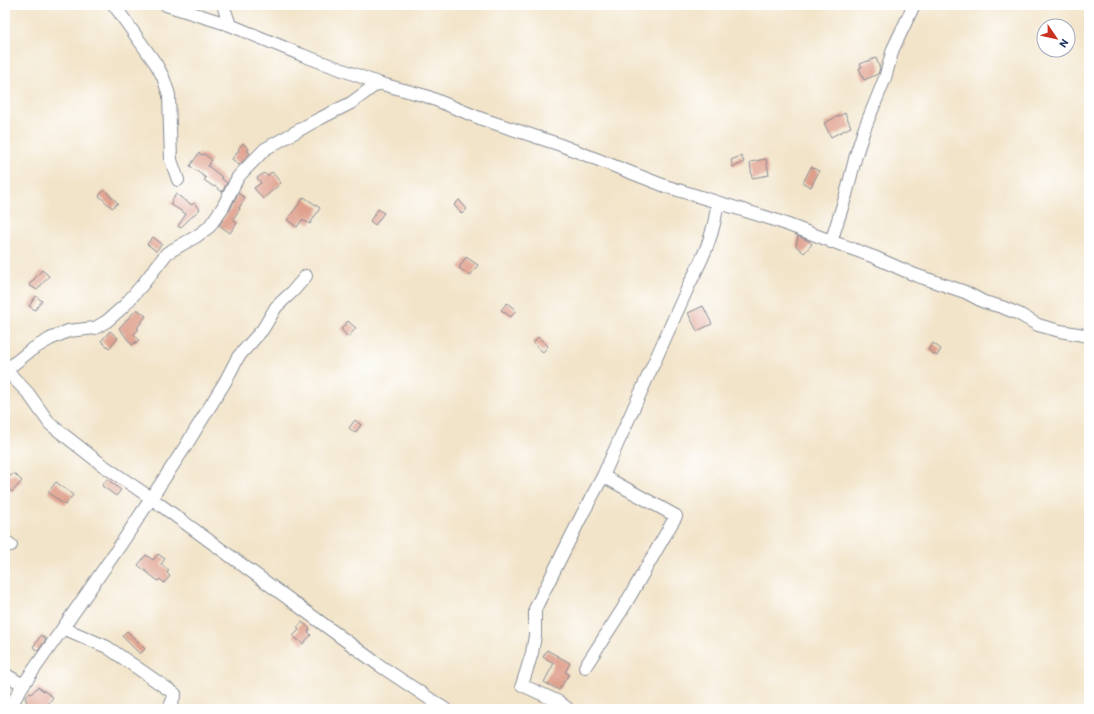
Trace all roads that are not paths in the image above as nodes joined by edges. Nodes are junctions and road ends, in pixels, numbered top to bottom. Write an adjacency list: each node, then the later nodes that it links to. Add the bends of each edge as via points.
1 (114, 5): 7 (street, via 163,77 169,95 171,160)
2 (166, 5): 5 (street)
3 (223, 5): 5 (street)
4 (914, 5): 9 (street, via 893,49 885,78 864,130)
5 (230, 25): 6 (street)
6 (378, 83): 8 (street, via 426,96 665,186); 12 (street, via 338,110 265,150 238,177 223,207 209,227 167,253 124,306 107,321 95,328 68,331 50,339)
7 (178, 180)
8 (717, 202): 9 (street, via 775,220); 13 (street, via 717,214 701,262)
9 (831, 242): 11 (street, via 1002,307 1038,325)
10 (306, 276): 14 (street, via 276,307 263,329 238,358 217,396)
11 (1089, 336)
12 (5, 370): 14 (street, via 28,394 50,424 101,464)
13 (603, 476): 16 (street, via 676,516 622,610); 22 (street, via 535,609 532,654 522,685 559,702)
14 (151, 498): 15 (street); 21 (street, via 380,665)
15 (63, 628): 18 (street); 20 (street, via 107,647 175,694)
16 (585, 667)
17 (5, 674): 18 (street)
18 (23, 685): 19 (street)
19 (9, 709)
20 (169, 709)
21 (445, 709)
22 (568, 709)

